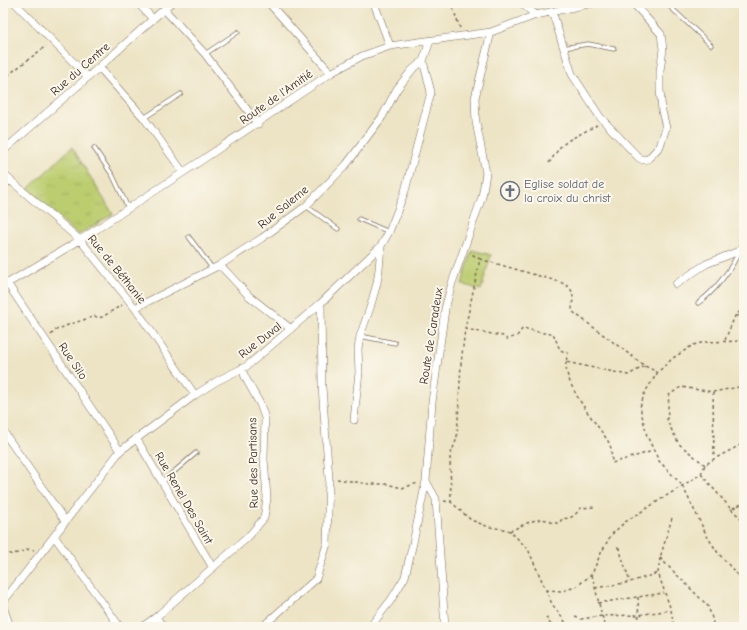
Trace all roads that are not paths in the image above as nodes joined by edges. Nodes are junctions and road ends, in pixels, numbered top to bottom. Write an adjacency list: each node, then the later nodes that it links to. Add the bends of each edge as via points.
1 (15, 3): 25 (street)
2 (138, 3): 13 (street)
3 (171, 3): 10 (street, Rue du Centre)
4 (269, 3): 24 (street)
5 (374, 3): 18 (street)
6 (521, 3): 12 (street)
7 (593, 3): 11 (street, Route de l'Amitié)
8 (633, 3): 19 (street, via 661,34 663,49 660,90 666,128 660,146 648,159 639,158 604,122 572,74)
9 (666, 3): 17 (lane)
10 (164, 9): 13 (street, Rue du Centre); 21 (street)
11 (552, 11): 12 (street, Route de l'Amitié); 19 (street)
12 (536, 15): 15 (street, Route de l'Amitié)
13 (153, 19): 23 (street, Rue du Centre)
14 (238, 32): 21 (lane)
15 (491, 32): 16 (street, Route de l'Amitié); 62 (street, Route de Caradeux, via 476,98 476,122 486,173 482,197 445,309 432,402)
16 (430, 41): 18 (street, Route de l'Amitié); 22 (street)
17 (711, 45)
18 (390, 46): 24 (street, Route de l'Amitié, via 362,56)
19 (563, 48): 20 (lane, via 588,44)
20 (614, 48)
21 (205, 54): 28 (street)
22 (423, 61): 35 (street, Rue Saleme, via 397,89 382,117 346,165); 39 (street, Rue Duval, via 431,92 405,191)
23 (99, 68): 25 (street, Rue du Centre); 27 (street)
24 (330, 73): 28 (street, Route de l'Amitié)
25 (88, 77): 30 (street, Rue du Centre)
26 (180, 94): 27 (lane)
27 (144, 118): 31 (street)
28 (258, 124): 31 (street, Route de l'Amitié)
29 (94, 148): 36 (lane, via 113,176)
30 (3, 151)
31 (183, 172): 36 (street, Route de l'Amitié)
32 (3, 174): 33 (street, Rue de Béthanie)
33 (10, 180): 34 (street); 41 (street, Rue de Béthanie)
34 (3, 186)
35 (306, 206): 38 (lane); 45 (street, Rue Saleme)
36 (128, 208): 41 (street, Route de l'Amitié)
37 (359, 219): 39 (lane)
38 (338, 229)
39 (389, 232): 43 (street, Rue Duval)
40 (189, 237): 46 (lane)
41 (80, 240): 47 (street, Route de l'Amitié); 51 (street, Rue de Béthanie)
42 (744, 245): 44 (street)
43 (381, 246): 49 (street, Rue Duval); 53 (street, via 377,283)
44 (739, 251): 48 (street, via 706,264); 50 (lane, via 734,263)
45 (220, 265): 46 (street, Rue Saleme); 52 (street, via 249,296)
46 (212, 268): 51 (street, Rue Saleme)
47 (5, 284): 60 (street, Rue Silo, via 44,337)
48 (676, 284)
49 (322, 303): 52 (street, Rue Duval); 74 (street, via 322,387 329,478 327,544 316,579)
50 (698, 303)
51 (133, 305): 56 (street, Rue de Béthanie)
52 (291, 329): 55 (street, Rue Duval)
53 (360, 336): 54 (lane); 57 (street)
54 (395, 343)
55 (242, 368): 56 (street, Rue Duval); 66 (street, Rue des Partisans, via 265,418 264,459 267,498 264,518 248,537)
56 (195, 395): 59 (street, Rue Duval)
57 (354, 420)
58 (3, 432): 64 (street)
59 (136, 438): 60 (street, Rue Duval); 63 (street, Rue Renel Des Saint)
60 (120, 451): 64 (street, Rue Duval)
61 (196, 453): 63 (lane)
62 (426, 481): 75 (street, Route de Caradeux, via 405,577); 76 (street, via 436,499)
63 (162, 482): 66 (street, Rue Renel Des Saint)
64 (66, 521): 65 (street, Rue Duval)
65 (54, 536): 67 (street, Rue Duval); 71 (street)
66 (213, 568): 69 (street, Rue des Partisans)
67 (3, 602)
68 (3, 606): 70 (street)
69 (156, 617): 72 (street, Rue des Partisans); 73 (street)
70 (10, 627)
71 (120, 627)
72 (142, 627)
73 (163, 627)
74 (262, 627)
75 (370, 627)
76 (445, 627)

